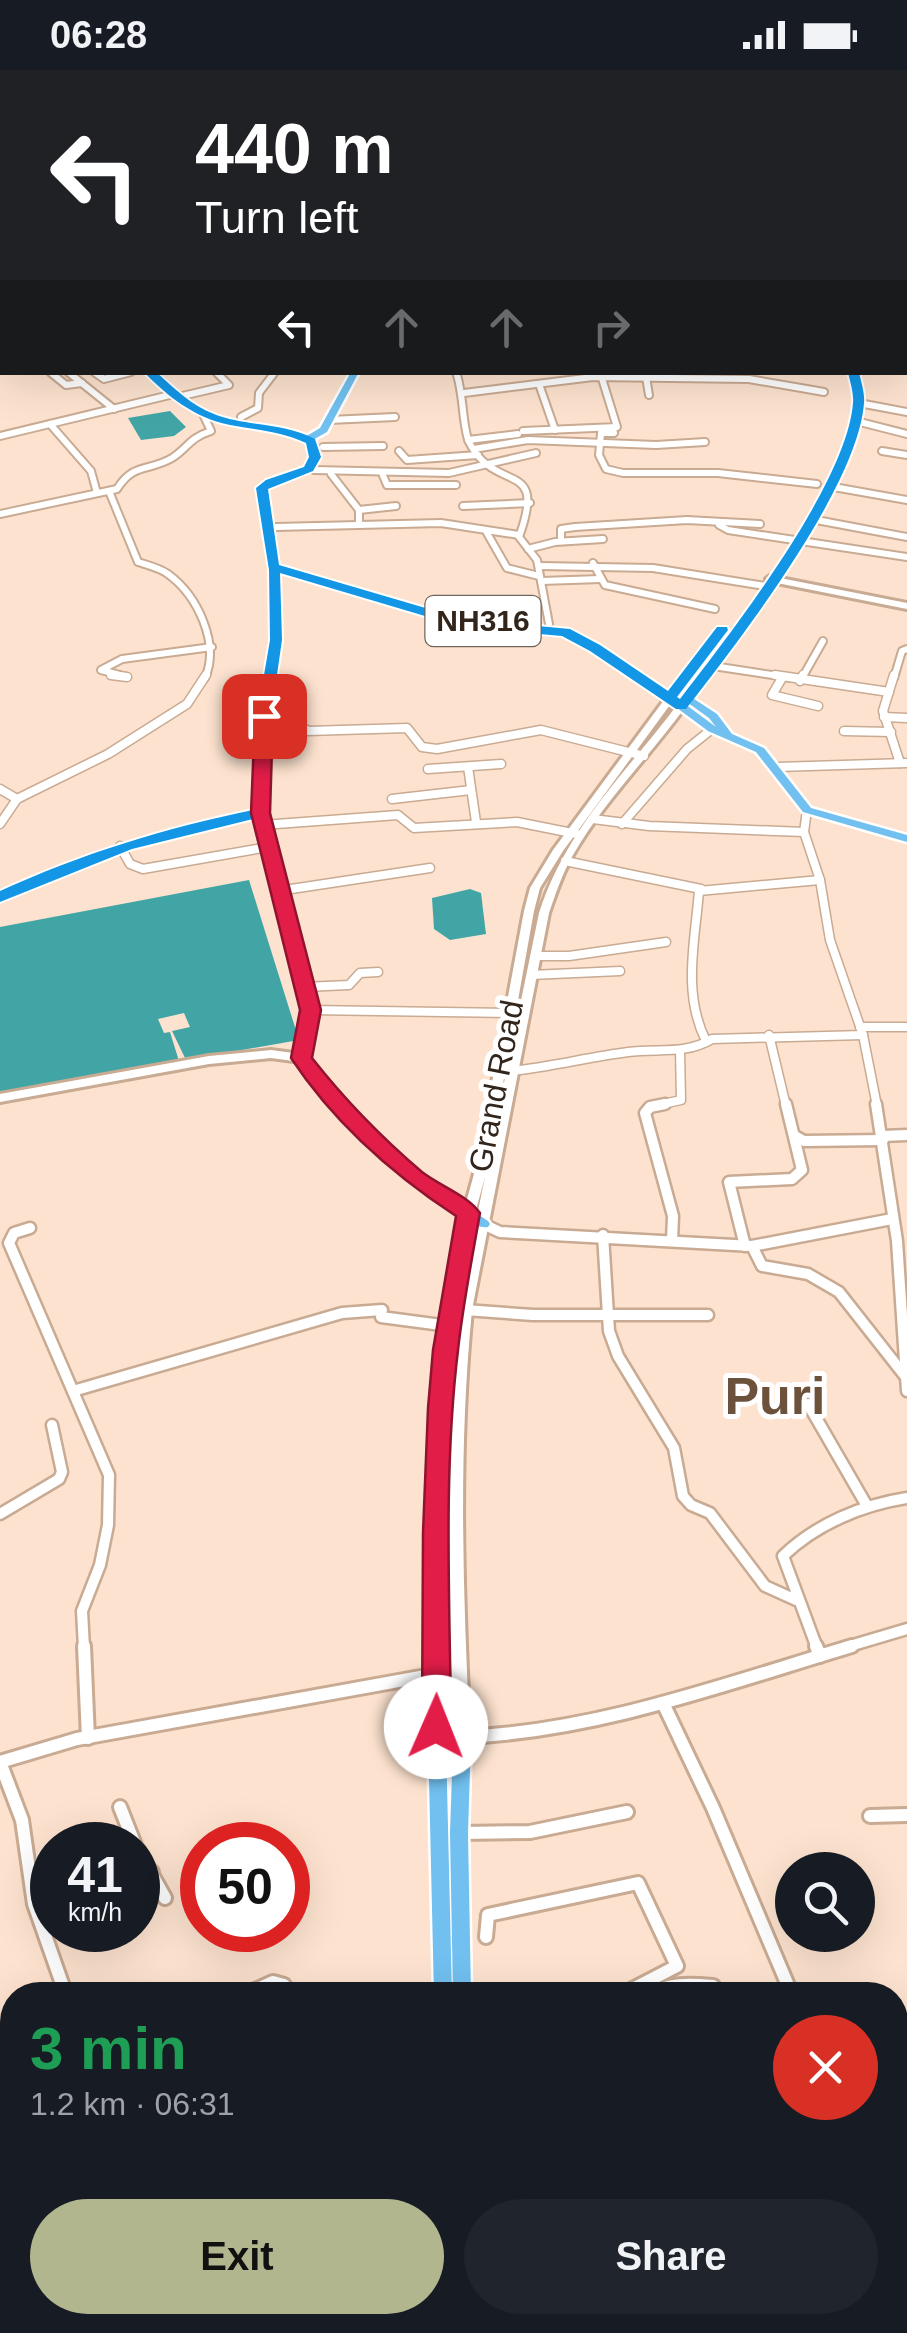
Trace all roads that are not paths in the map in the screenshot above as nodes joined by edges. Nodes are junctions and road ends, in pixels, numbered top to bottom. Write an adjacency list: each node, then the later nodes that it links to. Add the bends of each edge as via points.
1 (53, 375): 14 (street, via 66,386)
2 (72, 375): 14 (street)
3 (156, 375): 19 (highway)
4 (220, 375): 19 (street, via 230,384)
5 (270, 375): 24 (street, via 263,379 258,408)
6 (353, 375): 27 (main road)
7 (457, 375): 17 (street)
8 (548, 375): 13 (street)
9 (601, 375): 12 (street); 13 (street); 30 (street, via 618,425)
10 (854, 375): 20 (highway)
11 (725, 376): 12 (street); 16 (street)
12 (646, 378): 18 (street)
13 (554, 382): 15 (street)
14 (82, 383): 21 (street)
15 (539, 384): 17 (street); 31 (street)
16 (824, 392)
17 (464, 393): 35 (street)
18 (650, 395)
19 (176, 396): 21 (street); 23 (highway)
20 (858, 398): 22 (street); 26 (highway); 48 (highway, via 852,396)
21 (114, 409): 29 (street)
22 (907, 412)
23 (208, 415): 24 (highway); 28 (highway); 51 (street, via 211,431 192,438 172,458 127,473)
24 (242, 417): 28 (highway)
25 (395, 417): 27 (street)
26 (856, 421): 32 (street); 48 (highway)
27 (328, 422): 34 (main road)
28 (261, 423): 34 (highway)
29 (50, 424): 33 (street); 52 (street, via 91,470)
30 (613, 428): 31 (street); 36 (street, via 614,434 602,433)
31 (556, 430): 35 (street)
32 (907, 434)
33 (0, 436)
34 (313, 438): 38 (street); 45 (highway, via 319,465); 50 (highway, via 309,469 270,482)
35 (468, 440): 41 (street)
36 (602, 441): 37 (street); 41 (street, via 528,440); 48 (street, via 602,466 613,471)
37 (705, 442)
38 (383, 446)
39 (399, 451): 41 (street, via 407,460)
40 (882, 451): 43 (street)
41 (476, 452): 44 (street)
42 (536, 452): 44 (street)
43 (907, 455)
44 (484, 464): 47 (street, via 449,473); 54 (street, via 524,484)
45 (314, 470): 46 (street); 50 (highway)
46 (330, 473): 47 (street); 57 (street)
47 (382, 473): 49 (street, via 387,485)
48 (823, 485): 53 (street); 59 (highway); 68 (highway)
49 (456, 486)
50 (267, 489): 63 (highway); 73 (highway)
51 (109, 491): 52 (street); 82 (street, via 138,562 167,573)
52 (96, 493): 58 (street)
53 (907, 500)
54 (530, 503): 56 (street); 65 (street)
55 (396, 506): 57 (street)
56 (464, 506)
57 (359, 510): 60 (street)
58 (0, 514)
59 (811, 520): 66 (street); 68 (highway)
60 (359, 521): 63 (street); 64 (street, via 446,523)
61 (719, 524): 62 (street); 68 (street); 69 (street, via 575,527 561,529)
62 (760, 524)
63 (276, 528): 73 (highway)
64 (487, 532): 65 (street); 74 (street, via 507,568)
65 (519, 535): 70 (street)
66 (907, 536)
67 (603, 539): 69 (street)
68 (792, 539): 71 (street); 76 (highway)
69 (562, 541): 70 (street)
70 (528, 548): 74 (street)
71 (907, 557)
72 (593, 563): 74 (street); 75 (street); 76 (street)
73 (276, 567): 79 (highway, NH316, via 440,618); 93 (highway, via 276,640)
74 (539, 574): 75 (street); 80 (street)
75 (601, 578): 78 (street, via 608,586)
76 (763, 583): 77 (main road); 84 (highway); 91 (highway)
77 (907, 606)
78 (715, 610)
79 (501, 624): 80 (highway, NH316); 91 (highway, NH316, via 564,632)
80 (549, 624): 91 (highway, NH316, via 580,632)
81 (823, 641): 89 (street)
82 (212, 647): 87 (street, via 122,659 101,670); 109 (street, via 210,670 188,704)
83 (907, 650): 85 (street)
84 (712, 666): 88 (street); 91 (highway)
85 (895, 674): 86 (street); 90 (street)
86 (907, 675)
87 (127, 676)
88 (782, 678): 89 (street); 92 (street, via 772,695)
89 (800, 681): 90 (street)
90 (889, 692): 94 (street)
91 (679, 698): 96 (main road); 99 (main road, via 713,716); 100 (main road, Grand Road)
92 (818, 706)
93 (264, 716): 100 (street, via 289,718 308,731 407,728 425,748 472,746 534,730); 112 (highway)
94 (884, 716): 95 (street); 98 (street)
95 (907, 718)
96 (712, 729): 99 (main road); 116 (street)
97 (844, 732): 98 (street)
98 (891, 732): 101 (street)
99 (728, 736): 104 (main road, via 760,750)
100 (638, 755): 113 (main road, Grand Road); 118 (main road, Grand Road)
101 (904, 763): 104 (street)
102 (502, 764): 103 (street)
103 (468, 767): 105 (street); 107 (street)
104 (777, 767): 111 (main road)
105 (428, 769)
106 (0, 789): 109 (street)
107 (472, 790): 108 (street); 114 (street)
108 (392, 799)
109 (16, 800): 110 (street); 115 (street)
110 (0, 802)
111 (807, 810): 117 (street); 119 (main road)
112 (262, 819): 114 (street, via 394,815 414,828); 120 (highway); 121 (main road)
113 (594, 819): 116 (street); 118 (main road, Grand Road)
114 (476, 822): 118 (street)
115 (0, 824)
116 (622, 824): 117 (street)
117 (804, 832): 124 (street)
118 (576, 834): 122 (main road, Grand Road); 135 (main road, Grand Road, via 535,888)
119 (907, 840)
120 (120, 846): 121 (street, via 130,864 142,869); 127 (highway)
121 (268, 847): 126 (main road)
122 (565, 861): 125 (street); 129 (main road, Grand Road, via 549,891)
123 (430, 868): 126 (street)
124 (820, 880): 125 (street); 137 (street, via 830,940)
125 (701, 889): 139 (street, via 689,975)
126 (278, 891): 133 (main road)
127 (0, 898)
128 (666, 942): 129 (street)
129 (535, 956): 132 (main road, Grand Road)
130 (620, 971): 132 (street)
131 (378, 972): 133 (street, via 360,973 349,985)
132 (531, 976): 142 (main road, Grand Road)
133 (304, 987): 134 (main road)
134 (311, 1010): 135 (street); 141 (main road)
135 (511, 1013): 147 (main road, Grand Road)
136 (907, 1026): 137 (street)
137 (862, 1031): 138 (street); 146 (street)
138 (769, 1035): 139 (street); 145 (street)
139 (706, 1041): 140 (street, via 699,1049)
140 (680, 1050): 142 (street); 152 (street, via 681,1100 645,1113 673,1216)
141 (301, 1058): 143 (main road, via 209,1060); 147 (main road, via 374,1142)
142 (512, 1072): 149 (main road, Grand Road)
143 (0, 1098)
144 (907, 1135): 146 (street)
145 (795, 1136): 146 (street); 154 (street, via 802,1170 797,1176 730,1182)
146 (882, 1138): 148 (street)
147 (468, 1213): 149 (main road); 158 (main road, Grand Road)
148 (892, 1219): 153 (street); 154 (street)
149 (482, 1224): 151 (street, via 500,1232); 155 (main road, Grand Road)
150 (30, 1228): 160 (street, via 9,1243)
151 (603, 1235): 152 (street); 156 (street)
152 (672, 1240): 154 (street)
153 (902, 1240): 159 (street)
154 (749, 1246): 159 (street, via 762,1266 807,1274 843,1298)
155 (465, 1310): 156 (street); 174 (main road, Grand Road, via 454,1445)
156 (606, 1313): 157 (street); 167 (street, via 618,1356 674,1448 683,1496 710,1512 765,1586)
157 (708, 1315)
158 (449, 1326): 160 (street, via 342,1313); 170 (main road, Grand Road, via 437,1501)
159 (905, 1376): 161 (street)
160 (73, 1391): 173 (street, via 109,1475 108,1526 82,1611)
161 (907, 1391)
162 (808, 1404): 165 (street)
163 (52, 1425): 166 (street, via 59,1480)
164 (907, 1498): 165 (street)
165 (867, 1506): 167 (street, via 786,1552)
166 (0, 1514)
167 (796, 1600): 169 (street)
168 (907, 1629): 169 (street)
169 (820, 1656): 171 (street)
170 (437, 1674): 172 (main road, Grand Road); 173 (street)
171 (664, 1703): 174 (street, via 513,1735); 191 (street)
172 (437, 1735): 174 (main road); 188 (main road, Grand Road)
173 (88, 1738): 175 (street)
174 (462, 1738): 181 (main road, Grand Road)
175 (2, 1768): 182 (street, via 22,1820)
176 (120, 1806): 180 (street)
177 (627, 1812): 181 (street, via 530,1832)
178 (870, 1816): 179 (street)
179 (907, 1816)
180 (126, 1822)
181 (459, 1833): 189 (main road, Grand Road)
182 (30, 1876)
183 (160, 1888): 184 (street)
184 (165, 1898)
185 (486, 1938): 190 (street, via 488,1916 638,1883 677,1966)
186 (55, 1952): 187 (street)
187 (63, 1982)
188 (443, 1982)
189 (462, 1982)
190 (646, 1982)
191 (786, 1982)

